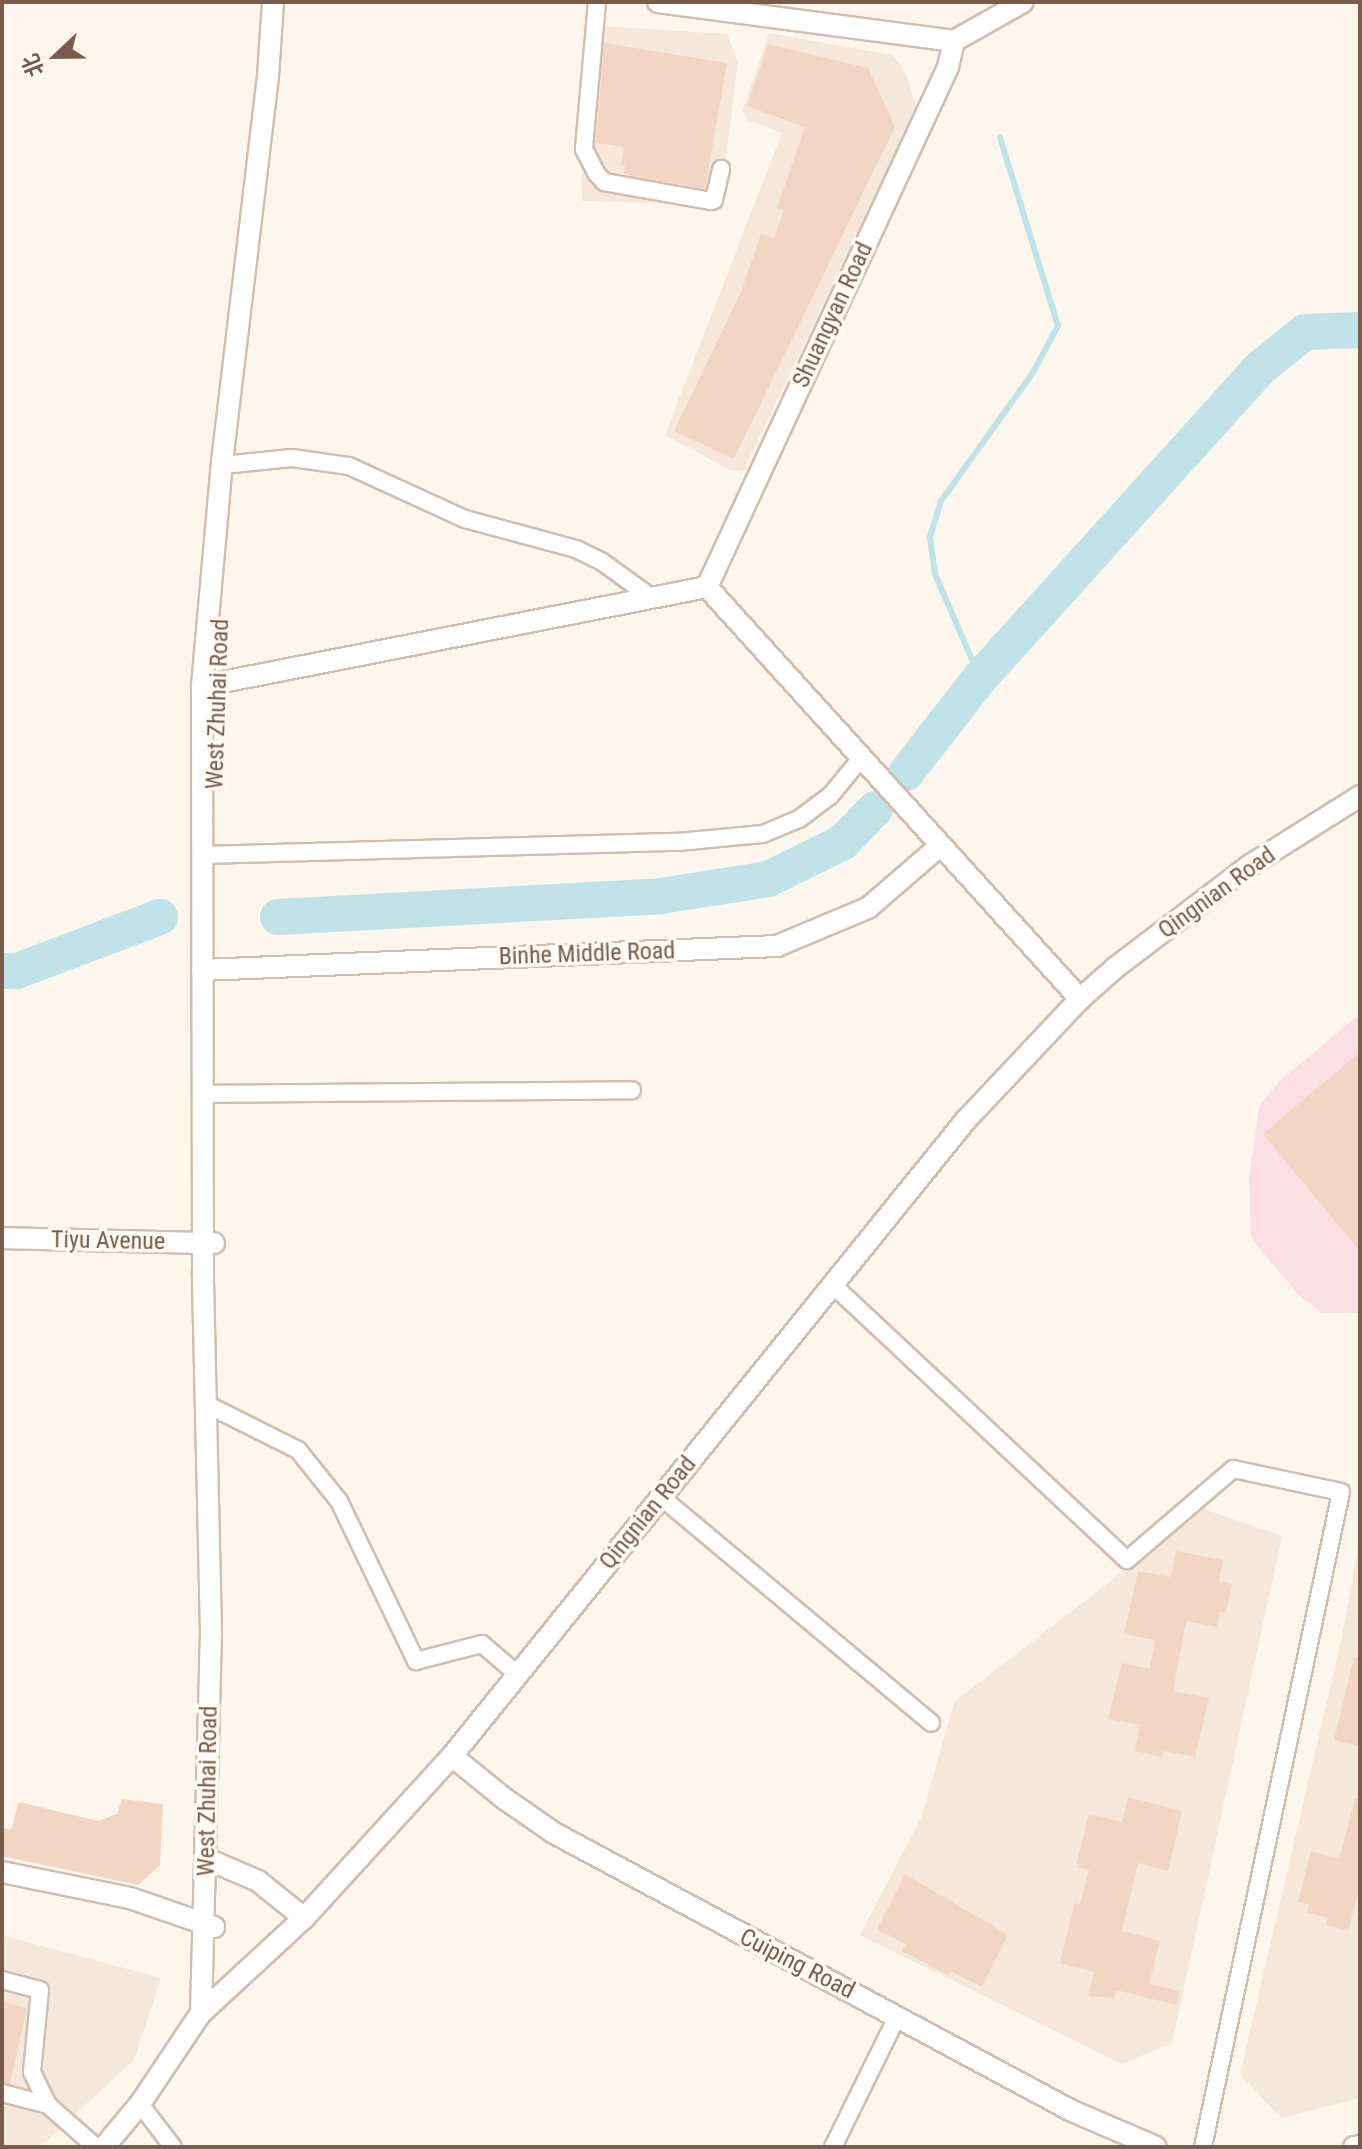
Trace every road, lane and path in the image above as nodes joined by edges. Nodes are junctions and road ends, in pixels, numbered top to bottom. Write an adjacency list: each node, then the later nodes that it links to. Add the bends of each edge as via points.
1 (273, 2): 8 (street, West Zhuhai Road)
2 (286, 2): 8 (street, West Zhuhai Road)
3 (597, 2): 7 (street, via 584,149 589,164 604,182 711,201)
4 (658, 2): 6 (street)
5 (1023, 2): 6 (street)
6 (954, 41): 9 (street, Shuangyan Road, via 948,67)
7 (721, 169)
8 (227, 463): 10 (street, via 292,458 349,466 465,519 576,549); 11 (street, West Zhuhai Road)
9 (707, 587): 10 (street); 12 (street)
10 (652, 598): 11 (street)
11 (208, 684): 15 (street, West Zhuhai Road)
12 (862, 757): 14 (street); 15 (street, via 830,796 799,819 763,834 678,842)
13 (1360, 796): 17 (street, Qingnian Road, via 1249,866)
14 (941, 845): 16 (street, Binhe Middle Road, via 868,908 777,946); 17 (street)
15 (209, 854): 16 (street, West Zhuhai Road)
16 (208, 969): 19 (street, West Zhuhai Road)
17 (1080, 999): 22 (street, Qingnian Road, via 966,1120)
18 (632, 1090): 19 (street)
19 (207, 1094): 21 (street, West Zhuhai Road)
20 (2, 1238): 21 (street, Tiyu Avenue)
21 (209, 1243): 23 (street, West Zhuhai Road)
22 (834, 1286): 24 (street, Qingnian Road); 43 (street, via 1127,1560 1233,1469 1341,1492)
23 (212, 1407): 25 (street, via 298,1450 339,1501 416,1661 482,1644); 28 (street, West Zhuhai Road, via 223,1640)
24 (661, 1497): 25 (street, Qingnian Road); 26 (street)
25 (517, 1674): 27 (street, Qingnian Road)
26 (931, 1723)
27 (452, 1756): 30 (street, Qingnian Road); 34 (street, Cuiping Road, via 554,1833)
28 (213, 1861): 30 (street, via 258,1881); 31 (street, West Zhuhai Road)
29 (2, 1872): 31 (street, via 130,1898)
30 (304, 1918): 33 (street, Qingnian Road)
31 (209, 1926): 33 (street, West Zhuhai Road)
32 (2, 1980): 37 (street, via 40,1990 32,2072)
33 (206, 2007): 36 (street)
34 (897, 2017): 41 (street); 42 (street, Cuiping Road, via 1072,2111)
35 (2, 2093): 37 (street)
36 (140, 2104): 39 (street); 40 (street)
37 (48, 2105): 38 (street)
38 (96, 2147)
39 (104, 2147)
40 (173, 2147)
41 (833, 2147)
42 (1156, 2147)
43 (1203, 2147)

